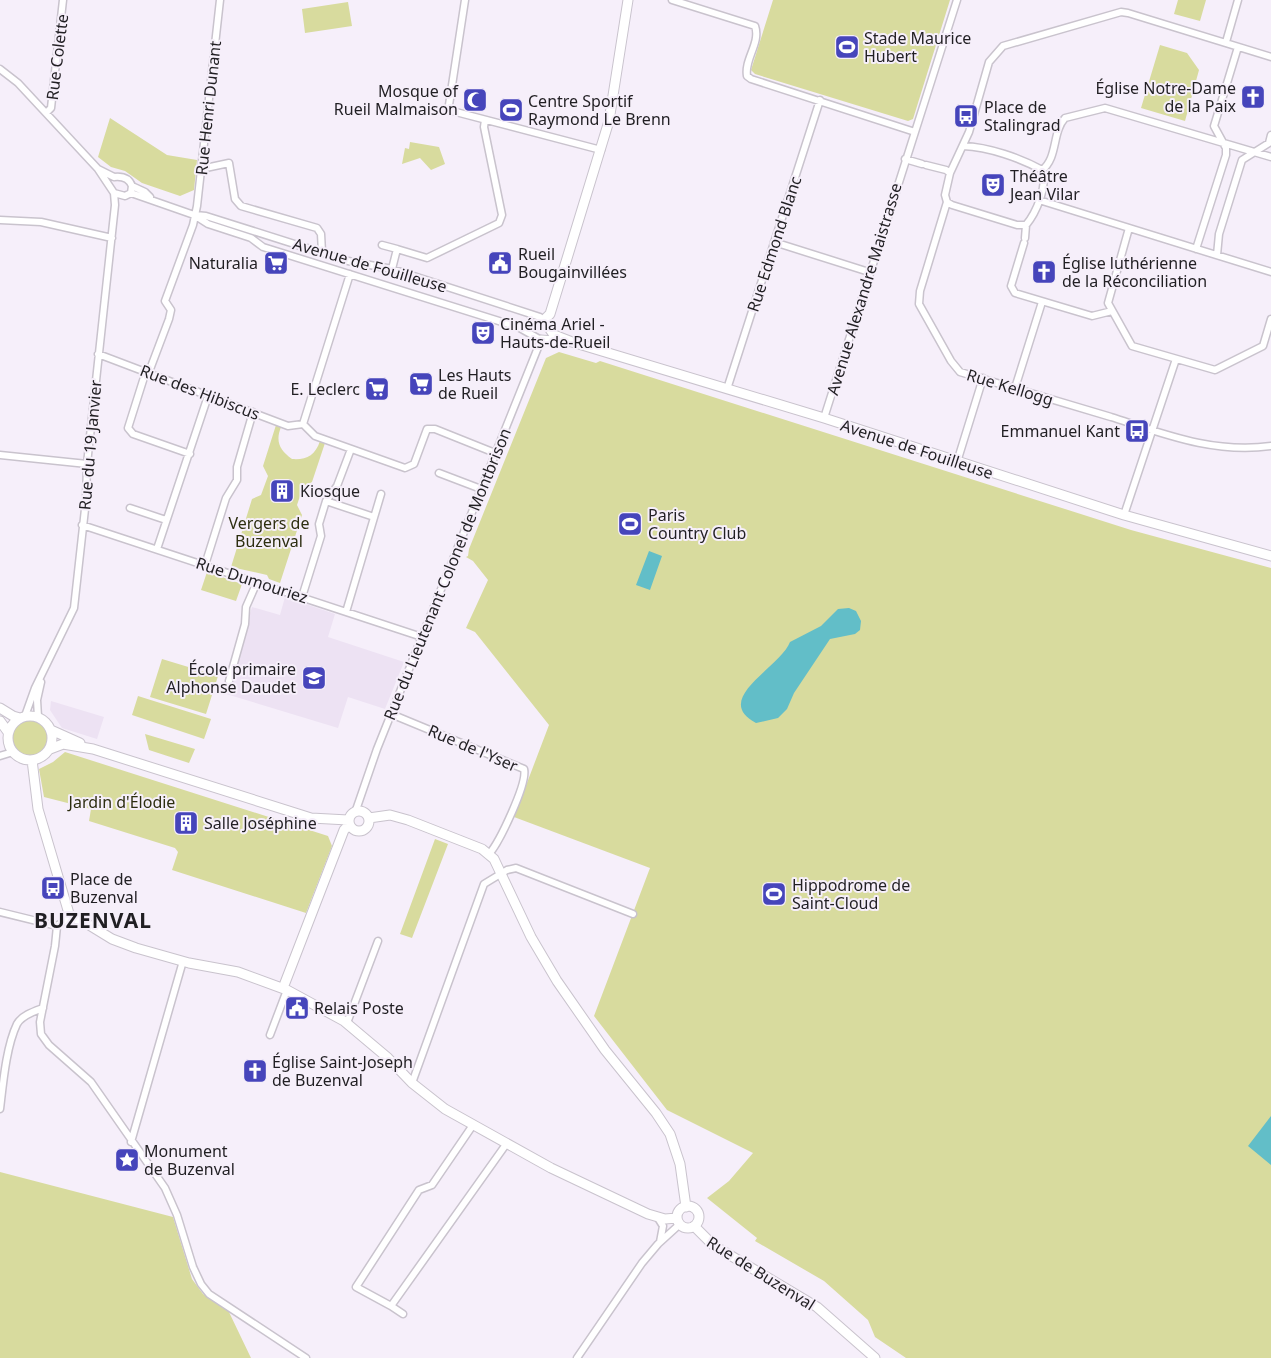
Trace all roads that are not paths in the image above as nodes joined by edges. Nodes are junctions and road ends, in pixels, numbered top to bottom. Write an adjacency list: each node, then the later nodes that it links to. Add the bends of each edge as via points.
1 (64, 0): 13 (street, Rue Colette, via 51,108)
2 (220, 0): 24 (street, Rue Henri Dunant)
3 (465, 0): 14 (street, via 449,105 452,111)
4 (628, 0): 19 (street, via 612,112)
5 (672, 0): 12 (street, via 755,26 758,33 746,69 747,76)
6 (957, 0): 15 (street, Avenue Alexandre Maistrasse)
7 (1238, 0): 8 (street)
8 (1226, 42): 9 (street); 18 (street, via 1122,12 1003,46 989,62)
9 (1238, 47): 10 (street); 17 (street, via 1214,126)
10 (1271, 57)
11 (0, 69): 13 (street, Rue du 19 Janvier)
12 (820, 100): 15 (street); 38 (street, Rue Edmond Blanc)
13 (46, 112): 23 (street, Rue du 19 Janvier)
14 (485, 120): 19 (street); 40 (street, via 502,215 499,223 427,258)
15 (914, 132): 22 (street, Avenue Alexandre Maistrasse)
16 (1271, 135): 20 (street, via 1269,143)
17 (1223, 142): 20 (street); 25 (street, via 1105,108 1065,118 1060,123 1050,160); 41 (street, via 1226,155)
18 (963, 146): 25 (street, via 1016,159); 26 (street)
19 (601, 150): 51 (street, via 550,314)
20 (1255, 152): 21 (street); 43 (street, via 1242,160 1219,234)
21 (1271, 157)
22 (905, 159): 26 (street, via 946,170); 45 (street, Avenue Alexandre Maistrasse)
23 (98, 169): 27 (street, Avenue de Fouilleuse); 28 (street, Rue du 19 Janvier)
24 (201, 169): 33 (street, Rue Henri Dunant); 42 (street, via 229,163 235,199 241,206 317,228 321,234)
25 (1042, 170): 31 (street)
26 (950, 174): 32 (street, via 945,195)
27 (114, 177): 28 (street); 29 (street, Avenue de Fouilleuse, via 126,178)
28 (110, 184): 30 (street, Rue du 19 Janvier)
29 (132, 189): 30 (street); 33 (street, Avenue de Fouilleuse)
30 (117, 194): 37 (street, Rue du 19 Janvier)
31 (1039, 200): 35 (street, via 1034,216); 36 (street)
32 (947, 202): 35 (street); 59 (street, Rue Kellogg, via 920,291 920,304 955,367 960,372)
33 (194, 215): 42 (street, Avenue de Fouilleuse); 47 (street, Avenue de Fouilleuse, via 263,246); 58 (street, Rue Henri Dunant, via 165,301 171,310 169,319)
34 (0, 220): 37 (street, via 41,222)
35 (1026, 225): 48 (street, via 1025,241 1011,286 1015,293)
36 (1129, 228): 41 (street); 49 (street, via 1108,303)
37 (112, 238): 56 (street, Rue du 19 Janvier)
38 (774, 242): 45 (street); 61 (street, Rue Edmond Blanc)
39 (382, 245): 40 (street)
40 (397, 249): 44 (street)
41 (1196, 249): 43 (street)
42 (322, 252): 44 (street, Avenue de Fouilleuse, via 348,261)
43 (1217, 255): 46 (street)
44 (392, 269): 51 (street, Avenue de Fouilleuse, via 513,306 540,317)
45 (869, 272): 64 (street, Avenue Alexandre Maistrasse)
46 (1271, 272)
47 (350, 274): 52 (street, Avenue de Fouilleuse); 65 (street)
48 (1042, 302): 49 (street, via 1092,316); 60 (street)
49 (1112, 311): 57 (street, via 1132,346)
50 (1271, 319): 57 (street, via 1262,346 1215,370)
51 (541, 323): 52 (street, Avenue de Fouilleuse); 53 (street, Avenue de Fouilleuse); 54 (street)
52 (518, 327): 54 (street, Avenue de Fouilleuse)
53 (554, 334): 54 (street); 55 (street, Avenue de Fouilleuse)
54 (541, 340): 55 (street, Avenue de Fouilleuse); 69 (street, Rue du Lieutenant Colonel de Montbrison)
55 (572, 342): 61 (street, Avenue de Fouilleuse)
56 (98, 354): 58 (street, Rue des Hibiscus); 73 (street, Rue du 19 Janvier)
57 (1176, 359): 66 (street)
58 (148, 371): 62 (street, Rue des Hibiscus); 70 (street, via 128,428 133,434)
59 (983, 378): 60 (street, Rue Kellogg); 72 (street)
60 (1015, 388): 66 (street, Rue Kellogg)
61 (727, 389): 64 (street, Avenue de Fouilleuse)
62 (208, 396): 63 (street, Rue des Hibiscus); 70 (street)
63 (253, 412): 65 (street, Rue des Hibiscus, via 288,426); 85 (street, via 237,467 237,480 226,498)
64 (824, 418): 72 (street, Avenue de Fouilleuse)
65 (303, 424): 68 (street, via 315,436)
66 (1151, 431): 67 (street, Rue Kellogg, via 1209,446); 79 (street)
67 (1271, 446)
68 (351, 449): 69 (street, via 405,468 414,464 427,429 435,429); 77 (street, via 338,486)
69 (496, 453): 75 (street, Rue du Lieutenant Colonel de Montbrison)
70 (190, 454): 81 (street)
71 (0, 455): 73 (street)
72 (957, 462): 79 (street, Avenue de Fouilleuse)
73 (86, 464): 82 (street, Rue du 19 Janvier)
74 (439, 473): 75 (street)
75 (481, 489): 89 (street, Rue du Lieutenant Colonel de Montbrison)
76 (381, 494): 80 (street)
77 (326, 501): 80 (street); 87 (street, via 319,524 320,536)
78 (130, 508): 81 (street)
79 (1124, 515): 84 (street, Avenue de Fouilleuse)
80 (374, 517): 88 (street)
81 (166, 520): 83 (street)
82 (82, 525): 83 (street, Rue Dumouriez); 90 (street, Rue du 19 Janvier, via 74,608)
83 (157, 549): 85 (street, Rue Dumouriez)
84 (1268, 555)
85 (205, 565): 86 (street, Rue Dumouriez)
86 (257, 582): 87 (street, Rue Dumouriez); 91 (street, via 246,607 245,624)
87 (302, 596): 88 (street, Rue Dumouriez)
88 (346, 612): 89 (street, Rue Dumouriez)
89 (422, 637): 93 (street, Rue du Lieutenant Colonel de Montbrison)
90 (42, 678): 94 (street, Rue du 19 Janvier); 95 (street, Rue du 19 Janvier, via 36,700)
91 (229, 681)
92 (0, 708): 94 (street, via 13,716)
93 (391, 714): 104 (street, Rue du Lieutenant Colonel de Montbrison); 107 (street, Rue de l'Yser, via 524,769 525,778 515,807)
94 (23, 717): 95 (street); 98 (street)
95 (38, 717): 97 (street)
96 (0, 721): 98 (street)
97 (51, 730): 99 (street); 100 (street)
98 (8, 732): 101 (street, via 8,743)
99 (50, 749): 100 (street, via 64,744); 103 (street, via 42,757)
100 (93, 750): 106 (street, via 311,818)
101 (13, 752): 102 (street); 103 (street, via 22,759)
102 (0, 756)
103 (32, 760): 111 (street, via 38,809)
104 (356, 810): 105 (street); 106 (street)
105 (369, 818): 106 (street, via 368,825 362,830 355,830); 107 (street, via 400,817)
106 (349, 822): 115 (street)
107 (489, 854): 108 (street)
108 (502, 873): 110 (street, via 516,868); 119 (street, via 484,884); 124 (street, via 531,937 557,981 670,1134 680,1164)
109 (0, 912): 112 (street)
110 (633, 914)
111 (70, 917): 112 (street); 114 (street, via 112,939)
112 (57, 926): 116 (street)
113 (378, 942): 117 (street)
114 (184, 961): 115 (street, via 238,972); 122 (street)
115 (285, 989): 117 (street); 118 (street)
116 (43, 1008): 120 (street, via 18,1023 8,1058); 122 (street, via 41,1034 91,1082)
117 (348, 1023): 119 (street)
118 (270, 1035)
119 (412, 1084): 121 (street)
120 (0, 1109)
121 (473, 1125): 123 (street); 129 (street, via 432,1186 419,1190 356,1287)
122 (130, 1142): 131 (street, via 164,1188 183,1231 196,1276 208,1294)
123 (507, 1143): 125 (street); 129 (street)
124 (686, 1207): 126 (street, via 679,1211); 127 (street, via 693,1208 698,1214)
125 (658, 1218): 126 (street); 128 (street, via 663,1226)
126 (678, 1221): 127 (street, via 686,1228); 128 (street)
127 (694, 1226): 133 (street, Rue de Buzenval, via 712,1245 817,1307)
128 (660, 1242): 132 (street, via 642,1262)
129 (391, 1306): 130 (street)
130 (403, 1314)
131 (306, 1358)
132 (577, 1358)
133 (875, 1358)

